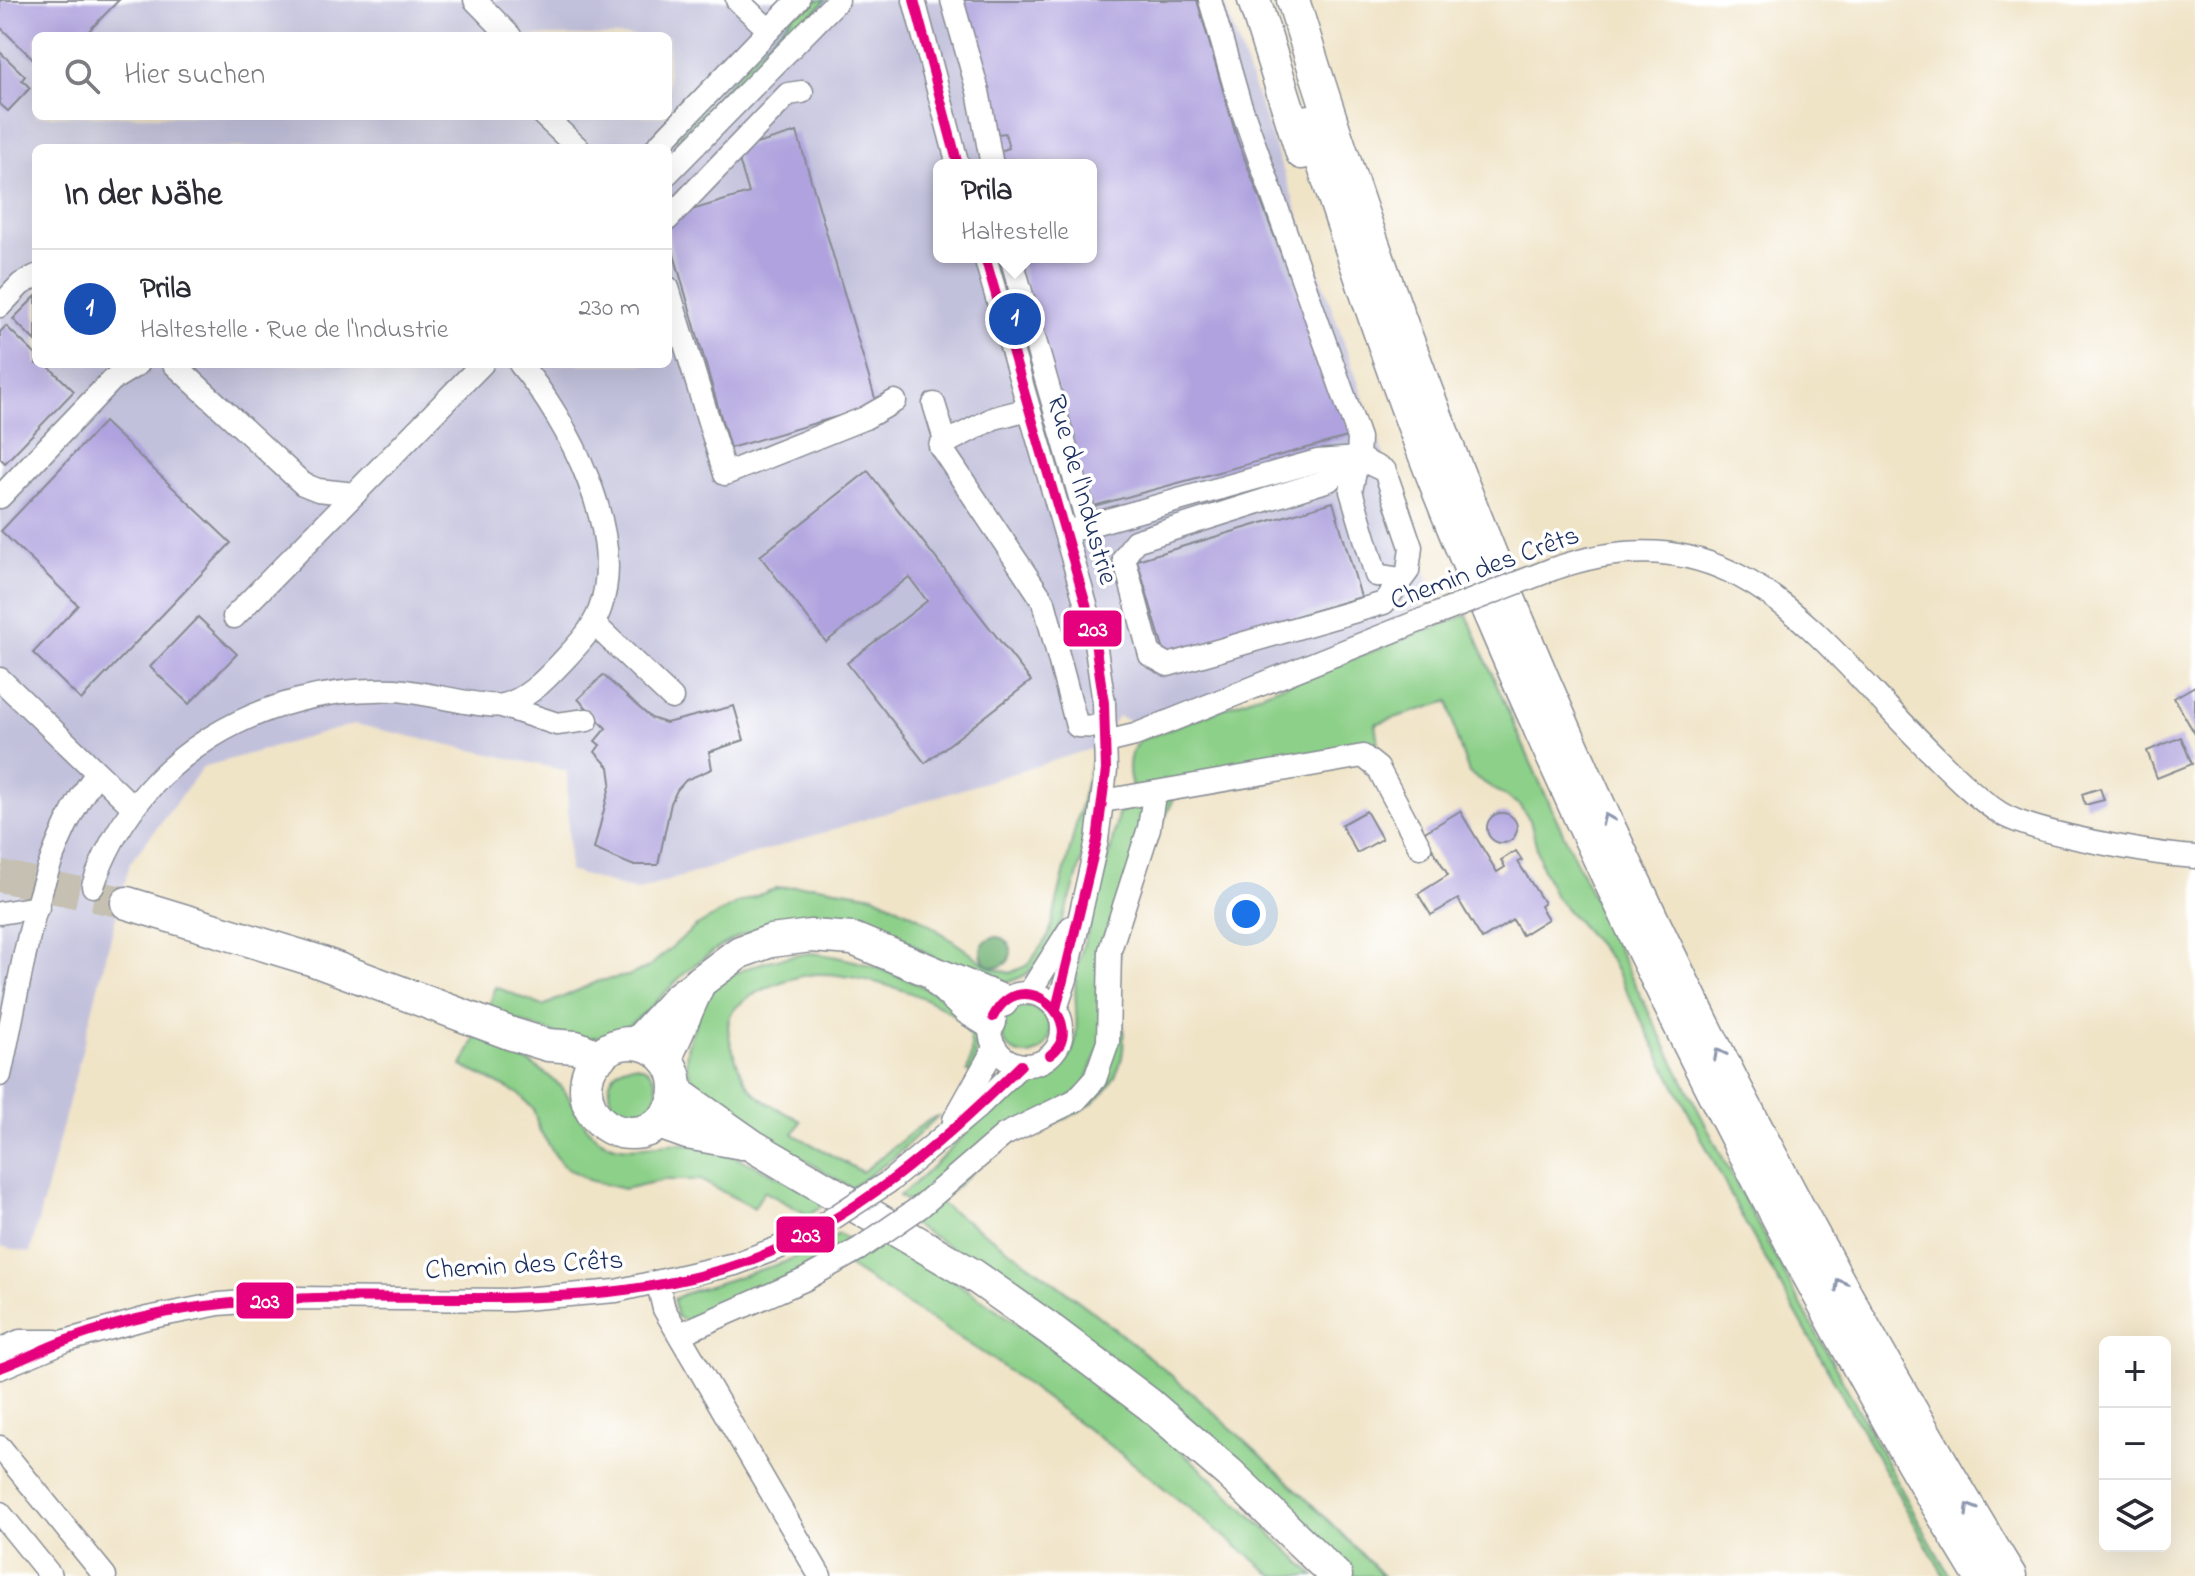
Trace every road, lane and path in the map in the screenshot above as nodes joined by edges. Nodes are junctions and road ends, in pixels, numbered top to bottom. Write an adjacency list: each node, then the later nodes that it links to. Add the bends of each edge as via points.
1 (475, 0): 12 (street)
2 (737, 0): 11 (street)
3 (798, 0): 11 (street)
4 (838, 0): 19 (street)
5 (914, 0): 17 (street)
6 (952, 0): 18 (street)
7 (1210, 0): 34 (street, via 1239,101 1359,438)
8 (1254, 0): 81 (highway, via 1335,258 1451,572 1608,926 1784,1267)
9 (1270, 0): 82 (highway, via 1353,256 1454,530 1623,914 1795,1253)
10 (1293, 0): 83 (highway, one-way to 10, via 1786,1186 1612,830 1494,560 1433,404)
11 (769, 30): 16 (street)
12 (506, 32)
13 (802, 92): 20 (street, via 788,94)
14 (548, 120): 15 (street)
15 (574, 144)
16 (660, 144)
17 (956, 159)
18 (991, 159)
19 (672, 169)
20 (672, 215)
21 (988, 263): 32 (street, Rue de l'Industrie)
22 (1013, 263): 37 (street)
23 (32, 278): 25 (street)
24 (672, 301): 30 (street, via 725,474)
25 (0, 306)
26 (132, 368): 35 (street, via 112,380)
27 (178, 368): 36 (street, via 303,484)
28 (478, 368): 36 (street)
29 (523, 368): 41 (street, via 569,434 595,506 605,577)
30 (895, 401)
31 (934, 404): 33 (street)
32 (1029, 409): 33 (street, via 994,418); 38 (street, Rue de l'Industrie)
33 (946, 443): 46 (street, via 940,446 1044,602 1077,726)
34 (1358, 458): 37 (street, via 1317,461); 39 (street, via 1385,471 1411,547 1408,571); 39 (street, via 1351,491 1376,575); 39 (street, via 1329,480 1135,541 1124,558 1150,655 1168,665 1384,603)
35 (2, 489)
36 (355, 494): 40 (street)
37 (1088, 525): 38 (street)
38 (1065, 532): 46 (street, Rue de l'Industrie, via 1097,646)
39 (1401, 579)
40 (234, 617)
41 (594, 624): 43 (street); 44 (street, via 546,678)
42 (0, 679): 47 (street)
43 (672, 698)
44 (502, 706): 45 (street, via 557,724); 50 (street, via 395,690 307,697 261,710 198,744)
45 (587, 720)
46 (1106, 734): 49 (street, Chemin des Crêts); 52 (street, Chemin des Crêts, bridge, via 1135,735 1553,569 1597,555 1639,551 1699,559 1735,572 1790,608 1949,770 2002,814 2063,834)
47 (97, 773): 50 (street); 55 (street, via 62,831)
48 (1154, 795): 49 (street); 51 (street, via 1363,756 1378,768); 71 (street, bridge, via 1149,828 1110,950 1108,1042 1095,1079 1076,1100 996,1140 920,1207 859,1249 804,1280)
49 (1103, 801): 57 (street, Chemin des Crêts)
50 (132, 806): 53 (street)
51 (1420, 847)
52 (2195, 857)
53 (93, 886)
54 (127, 903): 64 (highway, via 314,960 512,1034 565,1074)
55 (38, 907): 56 (street); 65 (street)
56 (0, 913)
57 (1078, 914): 59 (street, Chemin des Crêts); 60 (street, Chemin des Crêts)
58 (698, 985): 60 (highway, via 740,952 771,941 811,936 853,939 932,974 969,1009); 61 (highway, via 655,1019); 62 (highway)
59 (1056, 1009): 60 (street, via 1044,998); 63 (street, Chemin des Crêts, via 1061,1026 1056,1048 1042,1061)
60 (1004, 1016): 63 (street, via 1006,1059); 68 (street, Chemin des Crêts)
61 (638, 1042): 62 (highway); 64 (highway, via 617,1046)
62 (666, 1058): 66 (highway)
63 (1021, 1065): 68 (street, Chemin des Crêts)
64 (593, 1071): 67 (highway, via 590,1110 615,1130 630,1134)
65 (0, 1075)
66 (676, 1092): 67 (highway); 69 (highway)
67 (659, 1123): 69 (highway)
68 (947, 1132): 70 (street, Chemin des Crêts, bridge, via 890,1181 821,1226 735,1264)
69 (753, 1146): 80 (highway, via 914,1238 1051,1330 1229,1473)
70 (658, 1284): 71 (street, via 664,1309); 72 (street, Chemin des Crêts, via 511,1300 293,1298 219,1304)
71 (680, 1334): 79 (street)
72 (65, 1341): 73 (street, Chemin des Crêts, via 20,1341); 74 (street, Chemin des Crêts)
73 (0, 1350)
74 (0, 1368)
75 (0, 1447): 78 (street)
76 (0, 1513): 77 (street)
77 (51, 1576)
78 (105, 1576)
79 (820, 1576)
80 (1336, 1576)
81 (1956, 1576)
82 (1980, 1576)
83 (2010, 1576)

